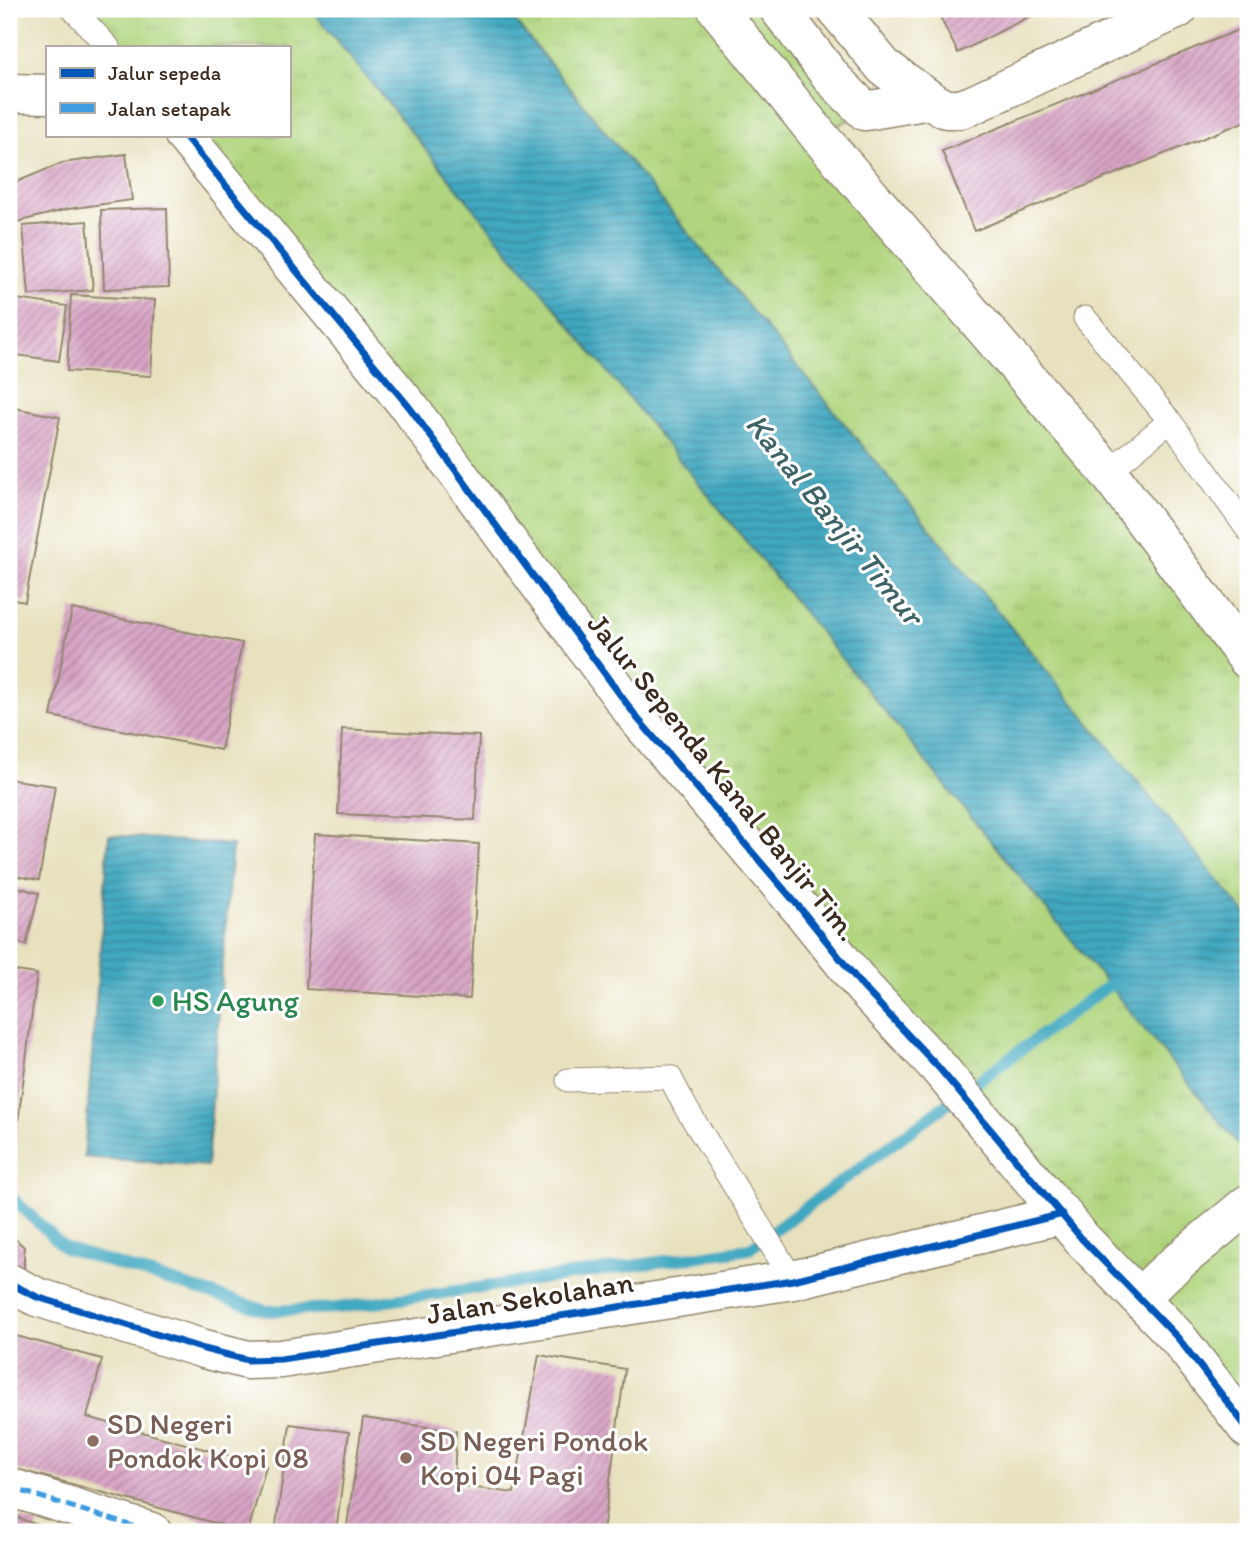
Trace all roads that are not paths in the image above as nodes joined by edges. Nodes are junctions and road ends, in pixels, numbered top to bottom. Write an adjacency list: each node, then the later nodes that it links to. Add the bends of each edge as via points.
1 (73, 9): 6 (lane)
2 (717, 9): 13 (street, via 819,136)
3 (779, 9): 9 (street, via 833,79 865,111)
4 (836, 9): 9 (street, via 884,67)
5 (1178, 9): 9 (street, via 972,105 946,109)
6 (107, 46)
7 (9, 93): 8 (street)
8 (46, 94)
9 (930, 100)
10 (185, 136): 18 (street, Jalur Sependa Kanal Banjir Tim., via 411,408 638,719 863,987)
11 (1085, 318): 12 (lane)
12 (1170, 421): 13 (lane); 14 (lane)
13 (1108, 472): 15 (street)
14 (1248, 530)
15 (1248, 660)
16 (568, 1080): 19 (lane, via 670,1077)
17 (1248, 1204): 21 (street)
18 (1063, 1214): 19 (street, Jalan Sekolahan); 21 (street, Jalur Sependa Kanal Banjir Tim., via 1082,1239)
19 (784, 1265): 20 (street, Jalan Sekolahan, via 281,1359 248,1360 37,1297)
20 (9, 1283)
21 (1153, 1285): 22 (street, Jalur Sependa Kanal Banjir Tim., via 1178,1338)
22 (1248, 1429)
23 (9, 1488): 24 (street)
24 (152, 1532)

